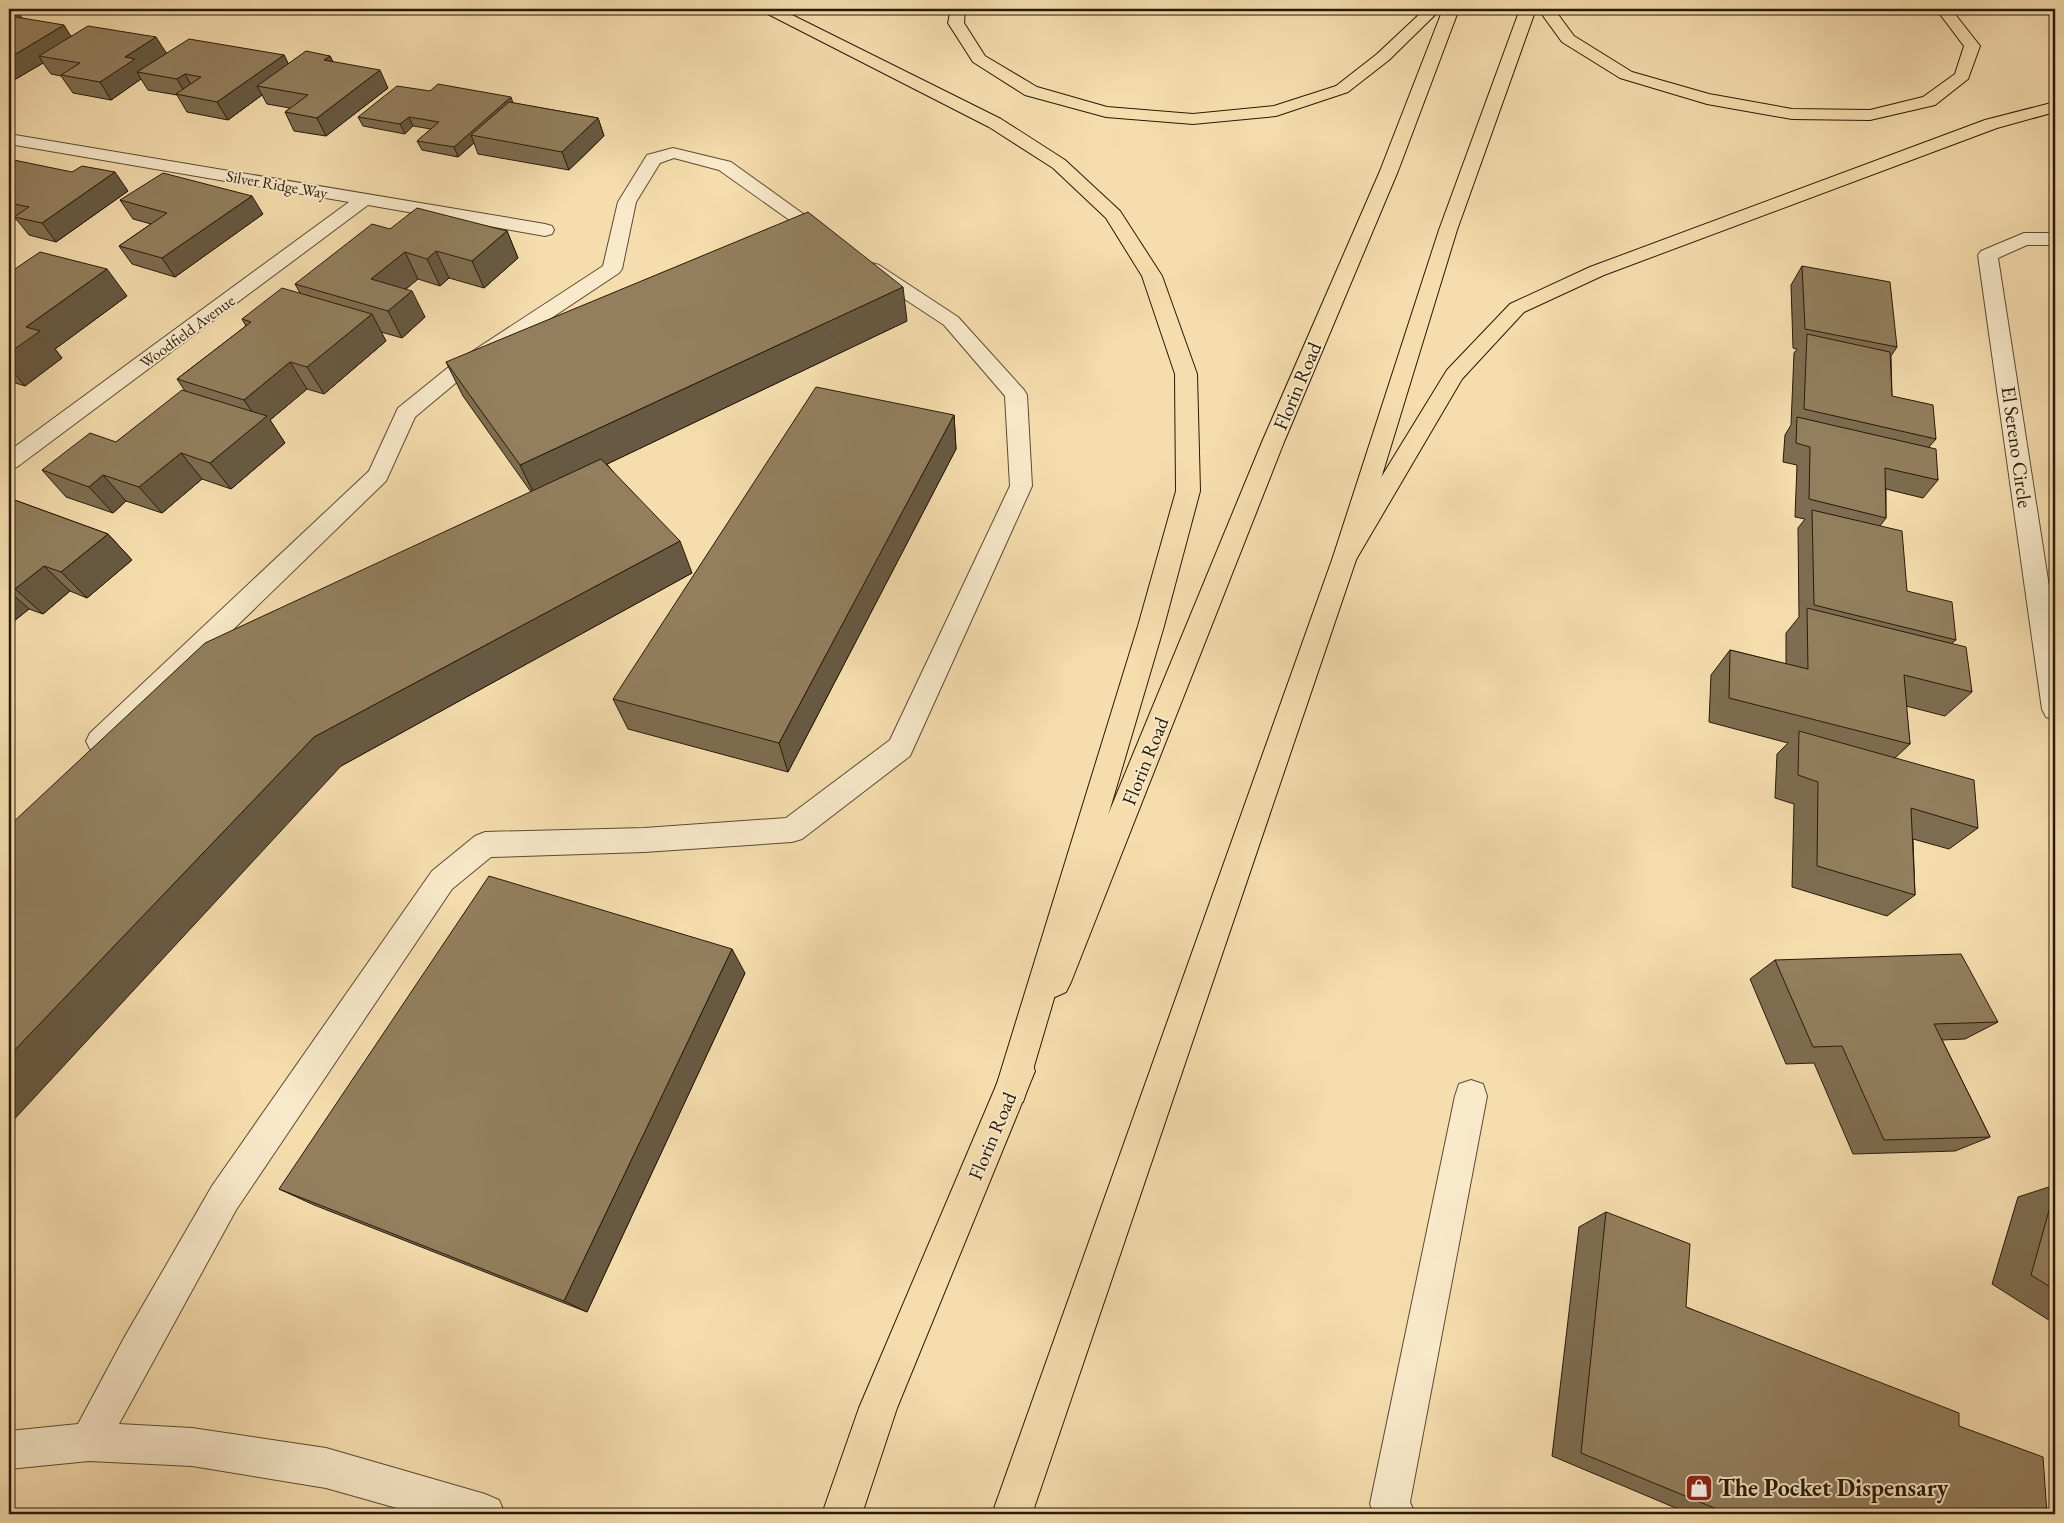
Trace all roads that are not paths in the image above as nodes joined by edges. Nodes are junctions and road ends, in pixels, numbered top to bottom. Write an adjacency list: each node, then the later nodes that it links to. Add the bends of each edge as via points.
1 (769, 9): 17 (main road, via 995,123 1060,164 1113,215 1152,276 1186,374 1188,491 1151,626)
2 (958, 9): 3 (main road, via 956,23 979,59 1031,91 1106,112 1192,119 1276,111 1342,89 1383,57)
3 (1433, 9)
4 (1451, 9): 17 (main road, Florin Road, via 1389,171 1273,442)
5 (1528, 9): 14 (main road, via 1448,230)
6 (1546, 9): 7 (main road, via 1568,39 1626,75 1707,99 1792,114 1870,115 1929,101 1962,76 1972,46)
7 (1943, 9)
8 (2055, 107): 14 (main road, via 1991,124 1597,271 1517,308 1454,375)
9 (9, 139): 10 (street, Silver Ridge Way)
10 (365, 199): 11 (street, Silver Ridge Way); 13 (street, Woodfield Avenue)
11 (545, 230)
12 (2055, 239): 15 (street, El Sereno Circle, via 2024,239 1988,255)
13 (9, 462)
14 (1345, 557): 23 (main road)
15 (2055, 709)
16 (80, 761): 19 (street, via 378,475 406,413 457,371 612,269 627,202 653,160 673,152 725,166 951,321 1016,395 1021,486 900,748 792,830 644,840 485,845 442,880 224,1198)
17 (1011, 1090): 22 (main road, Florin Road, via 878,1408)
18 (1471, 1096): 24 (street, via 1390,1504)
19 (89, 1442): 20 (street); 21 (street, via 192,1447 326,1468)
20 (9, 1450)
21 (485, 1514)
22 (842, 1514)
23 (1012, 1514)
24 (1395, 1514)

